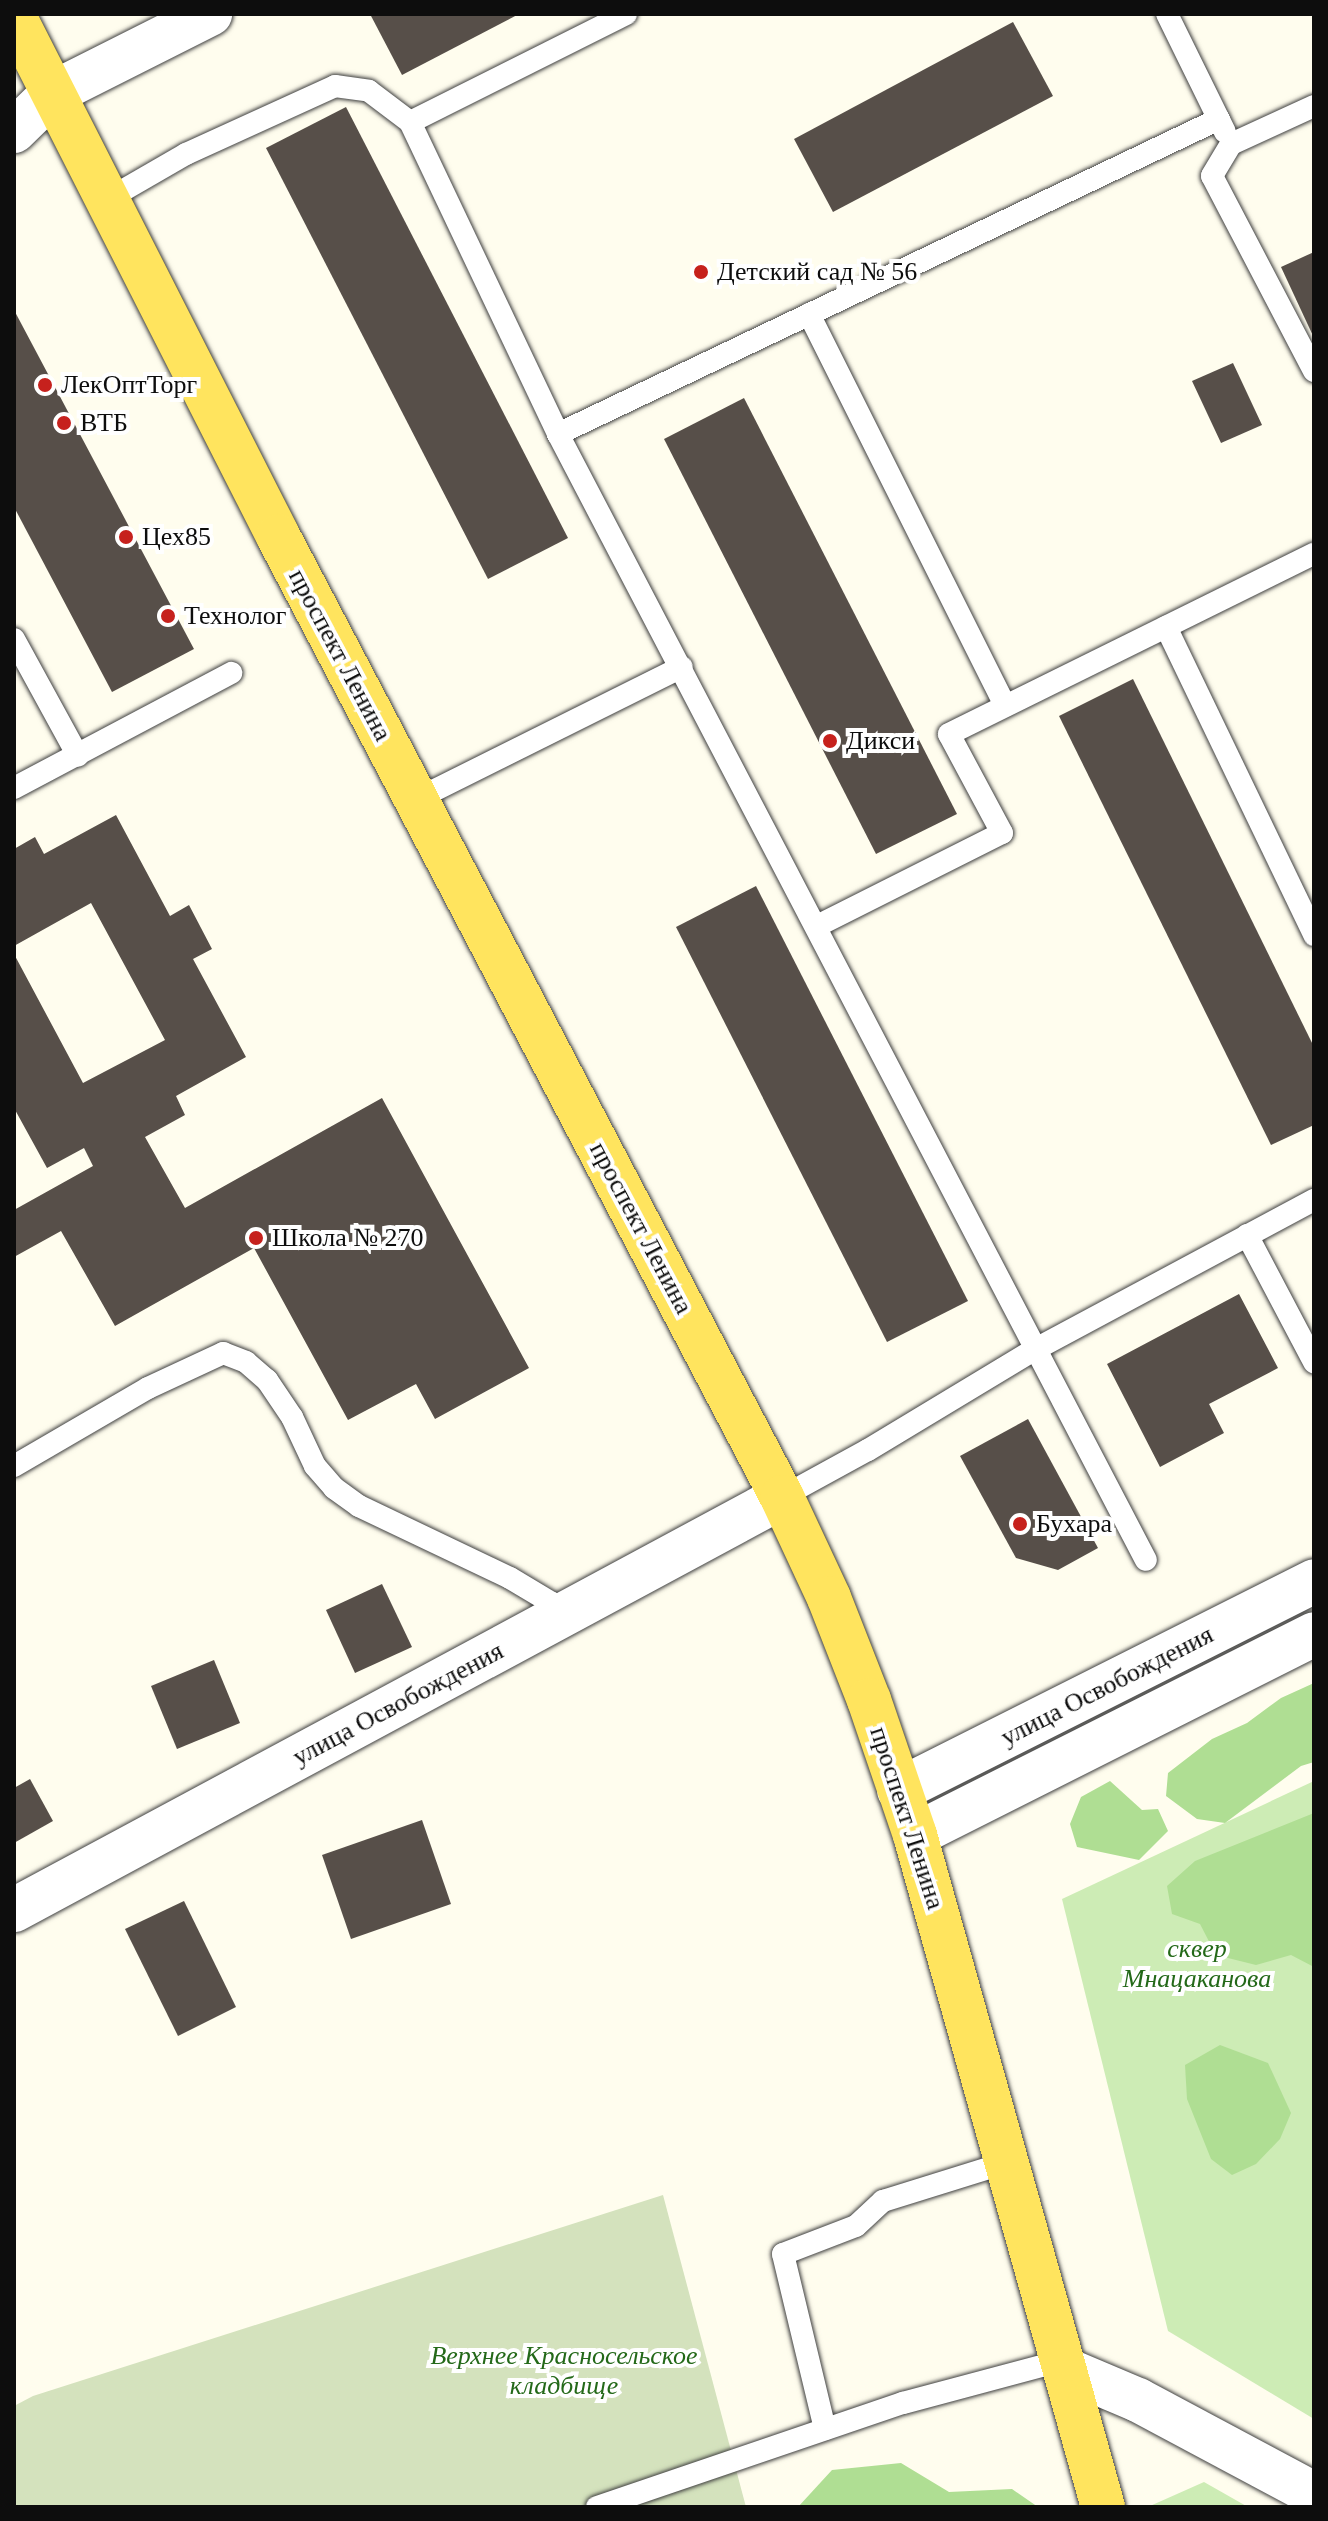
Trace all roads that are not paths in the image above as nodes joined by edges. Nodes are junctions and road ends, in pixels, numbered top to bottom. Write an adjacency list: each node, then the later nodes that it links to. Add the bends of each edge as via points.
1 (210, 14): 5 (street)
2 (626, 14): 8 (lane)
3 (1167, 14): 7 (lane)
4 (14, 16): 5 (main road, проспект Ленина)
5 (53, 93): 9 (street); 11 (main road, проспект Ленина)
6 (1314, 106): 10 (lane)
7 (1219, 119): 10 (lane); 12 (lane)
8 (410, 122): 11 (lane, via 369,91 335,86 186,154); 14 (lane)
9 (14, 131)
10 (1231, 144): 13 (lane, via 1212,176)
11 (108, 199): 23 (main road, проспект Ленина)
12 (809, 314): 14 (lane); 20 (lane)
13 (1314, 371)
14 (558, 434): 18 (lane)
15 (1314, 554): 16 (lane)
16 (1166, 627): 20 (lane); 25 (lane)
17 (14, 639): 21 (lane)
18 (682, 667): 23 (lane); 24 (lane)
19 (231, 673): 21 (lane)
20 (1005, 706): 24 (lane, via 949,734 1002,833)
21 (78, 756): 22 (lane)
22 (14, 788)
23 (415, 800): 31 (main road, проспект Ленина)
24 (817, 926): 28 (lane)
25 (1314, 935)
26 (1314, 1200): 27 (lane)
27 (1247, 1235): 28 (lane); 29 (lane)
28 (1034, 1350): 31 (lane); 32 (lane)
29 (1314, 1362)
30 (14, 1466): 34 (lane, via 148,1388 223,1353 246,1362 267,1380 315,1466 334,1488 359,1506 510,1578 552,1603)
31 (782, 1497): 34 (street, улица Освобождения); 36 (main road, проспект Ленина, via 851,1651)
32 (1146, 1560)
33 (1314, 1581): 36 (street, улица Освобождения)
34 (560, 1617): 38 (street, улица Освобождения)
35 (1314, 1634): 37 (street, улица Освобождения)
36 (899, 1790): 37 (main road, проспект Ленина)
37 (915, 1835): 39 (main road, проспект Ленина)
38 (14, 1910)
39 (1008, 2162): 40 (main road, проспект Ленина); 41 (lane, via 883,2201 856,2226 783,2254)
40 (1066, 2365): 41 (lane, via 903,2403); 42 (street); 44 (main road, проспект Ленина)
41 (825, 2429): 43 (lane)
42 (1314, 2494)
43 (597, 2507)
44 (1103, 2507)

